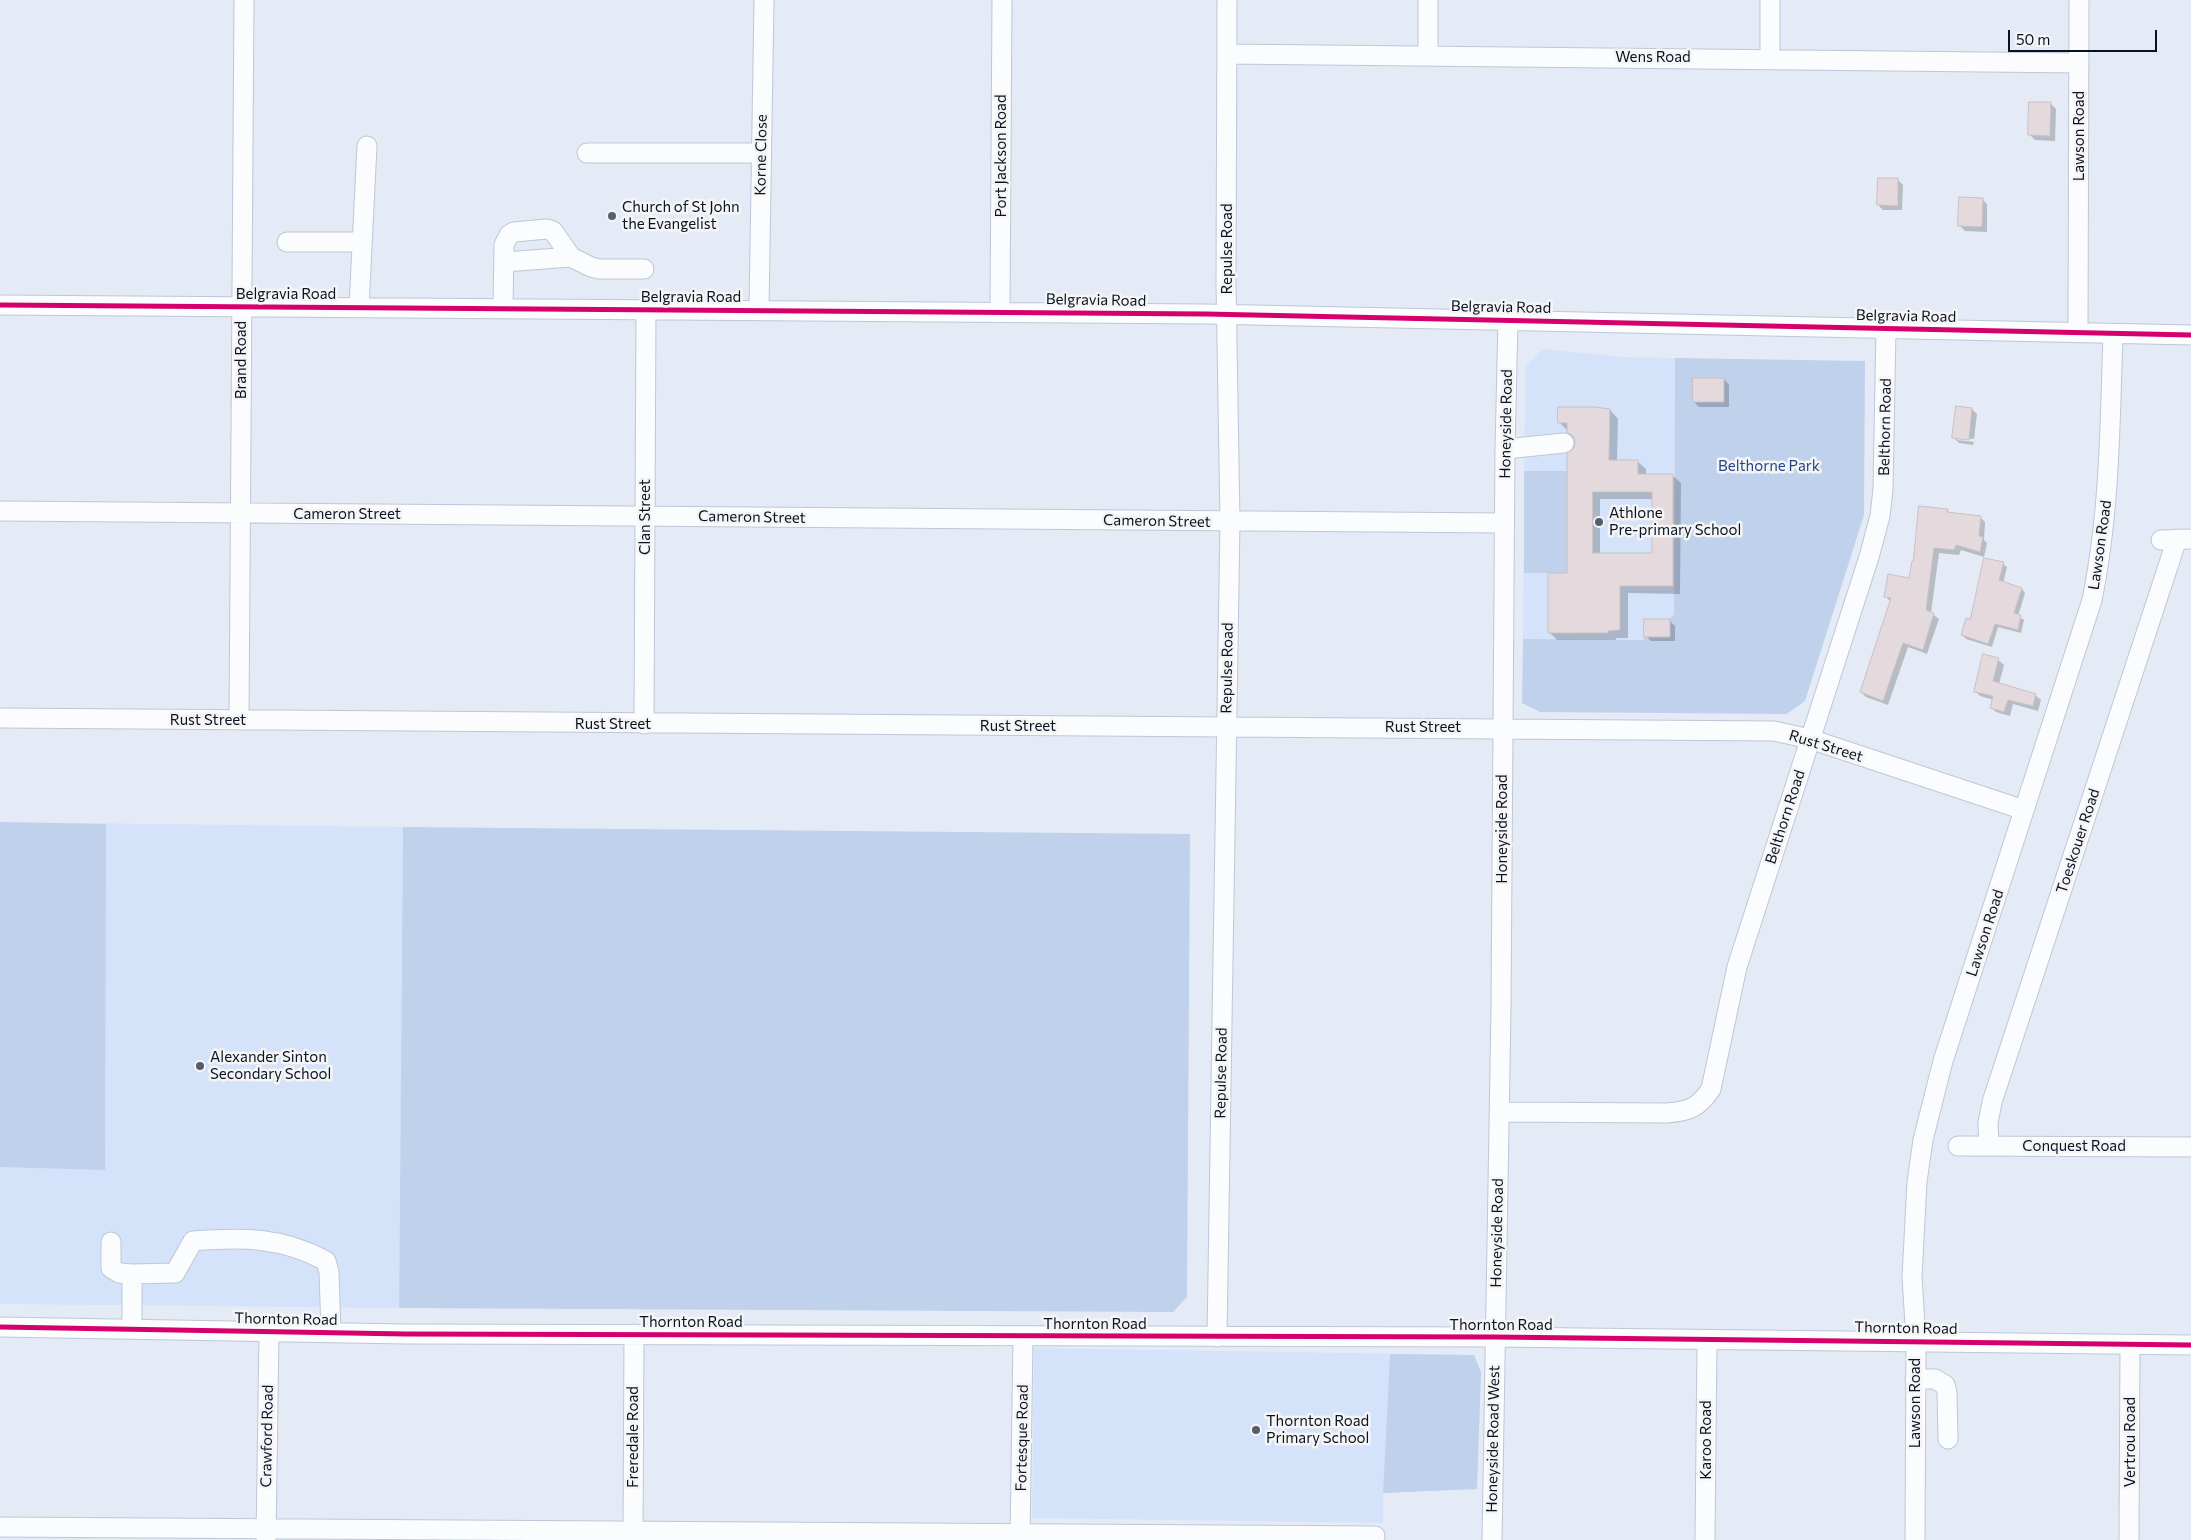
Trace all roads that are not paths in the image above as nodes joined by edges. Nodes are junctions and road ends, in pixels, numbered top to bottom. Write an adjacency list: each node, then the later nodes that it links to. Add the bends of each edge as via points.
1 (244, 0): 21 (street, Brand Road)
2 (764, 0): 14 (street, Korne Close)
3 (1002, 0): 26 (street, Port Jackson Road)
4 (1227, 0): 8 (street, Repulse Road)
5 (1428, 0): 9 (street)
6 (1770, 0): 10 (street)
7 (2079, 0): 11 (street, Lawson Road)
8 (1227, 54): 9 (street, Wens Road); 27 (street, Repulse Road)
9 (1428, 56): 10 (street, Wens Road)
10 (1770, 58): 11 (street, Wens Road)
11 (2079, 62): 30 (street, Lawson Road)
12 (367, 146): 16 (street)
13 (587, 153): 14 (street)
14 (761, 154): 25 (street, Korne Close)
15 (287, 242): 16 (street)
16 (362, 242): 22 (street)
17 (571, 257): 18 (street); 18 (street, via 553,231 519,230 506,240); 19 (street, via 590,268)
18 (505, 262): 23 (street)
19 (644, 269)
20 (0, 305): 21 (street, Belgravia Road)
21 (241, 306): 22 (street, Belgravia Road); 36 (street, Brand Road)
22 (359, 307): 23 (street, Belgravia Road)
23 (503, 308): 24 (street, Belgravia Road)
24 (646, 310): 25 (street, Belgravia Road); 37 (street, Clan Street)
25 (759, 310): 26 (street, Belgravia Road)
26 (1000, 312): 27 (street, Belgravia Road)
27 (1227, 314): 28 (street, Belgravia Road); 38 (street, Repulse Road)
28 (1508, 320): 29 (street, Belgravia Road); 34 (street, Honeyside Road)
29 (1886, 328): 30 (street, Belgravia Road); 46 (street, Belthorn Road, via 1886,438 1880,516)
30 (2078, 333): 31 (street, Belgravia Road)
31 (2113, 334): 32 (street, Belgravia Road); 47 (street, Lawson Road, via 2110,436 2099,567 2077,652)
32 (2191, 335)
33 (1564, 443): 34 (street)
34 (1504, 449): 39 (street, Honeyside Road)
35 (0, 511): 36 (street, Cameron Street)
36 (241, 513): 37 (street, Cameron Street); 42 (street, Brand Road)
37 (645, 516): 38 (street, Cameron Street); 43 (street, Clan Street)
38 (1230, 522): 39 (street, Cameron Street); 44 (street, Repulse Road)
39 (1504, 523): 45 (street, Honeyside Road)
40 (2176, 539): 50 (street, Toeskouer Road, via 1992,1102 1988,1123)
41 (0, 718): 42 (street, Rust Street)
42 (239, 720): 43 (street, Rust Street)
43 (644, 724): 44 (street, Rust Street)
44 (1225, 727): 45 (street, Rust Street); 60 (street, Repulse Road)
45 (1502, 728): 46 (street, Rust Street, via 1766,730); 48 (street, Honeyside Road)
46 (1810, 739): 47 (street, Rust Street); 48 (street, Belthorn Road, via 1737,967 1711,1089 1702,1102 1686,1111 1667,1112)
47 (2024, 810): 63 (street, Lawson Road, via 1943,1061 1923,1140 1917,1182 1912,1277)
48 (1499, 1112): 61 (street, Honeyside Road)
49 (1958, 1146): 50 (street, Conquest Road)
50 (1989, 1146): 51 (street, Conquest Road)
51 (2191, 1147)
52 (111, 1242): 53 (street, via 111,1268 118,1273)
53 (132, 1274): 55 (street); 57 (street, via 175,1273 193,1241 234,1237 286,1244 326,1261)
54 (0, 1327): 55 (street, Thornton Road)
55 (132, 1329): 56 (street, Thornton Road)
56 (269, 1332): 57 (street, Thornton Road); 69 (street, Crawford Road)
57 (331, 1332): 58 (street, Thornton Road)
58 (634, 1334): 59 (street, Thornton Road); 70 (street, Freredale Road)
59 (1023, 1337): 60 (street, Thornton Road); 72 (street, Fortesque Road)
60 (1217, 1337): 61 (street, Thornton Road)
61 (1495, 1337): 62 (street, Thornton Road); 73 (street, Honeyside Road West)
62 (1707, 1340): 63 (street, Thornton Road); 74 (street, Karoo Road)
63 (1916, 1341): 64 (street, Thornton Road); 66 (street, Lawson Road)
64 (2130, 1345): 65 (street, Thornton Road); 76 (street, Vertrou Road)
65 (2191, 1345)
66 (1915, 1379): 67 (street, via 1935,1379 1945,1385); 75 (street, Lawson Road)
67 (1948, 1439)
68 (0, 1527): 69 (street)
69 (266, 1535): 70 (street)
70 (633, 1536): 72 (street)
71 (1375, 1536): 72 (street)
72 (1020, 1537)
73 (1492, 1540)
74 (1705, 1540)
75 (1914, 1540)
76 (2129, 1540)

